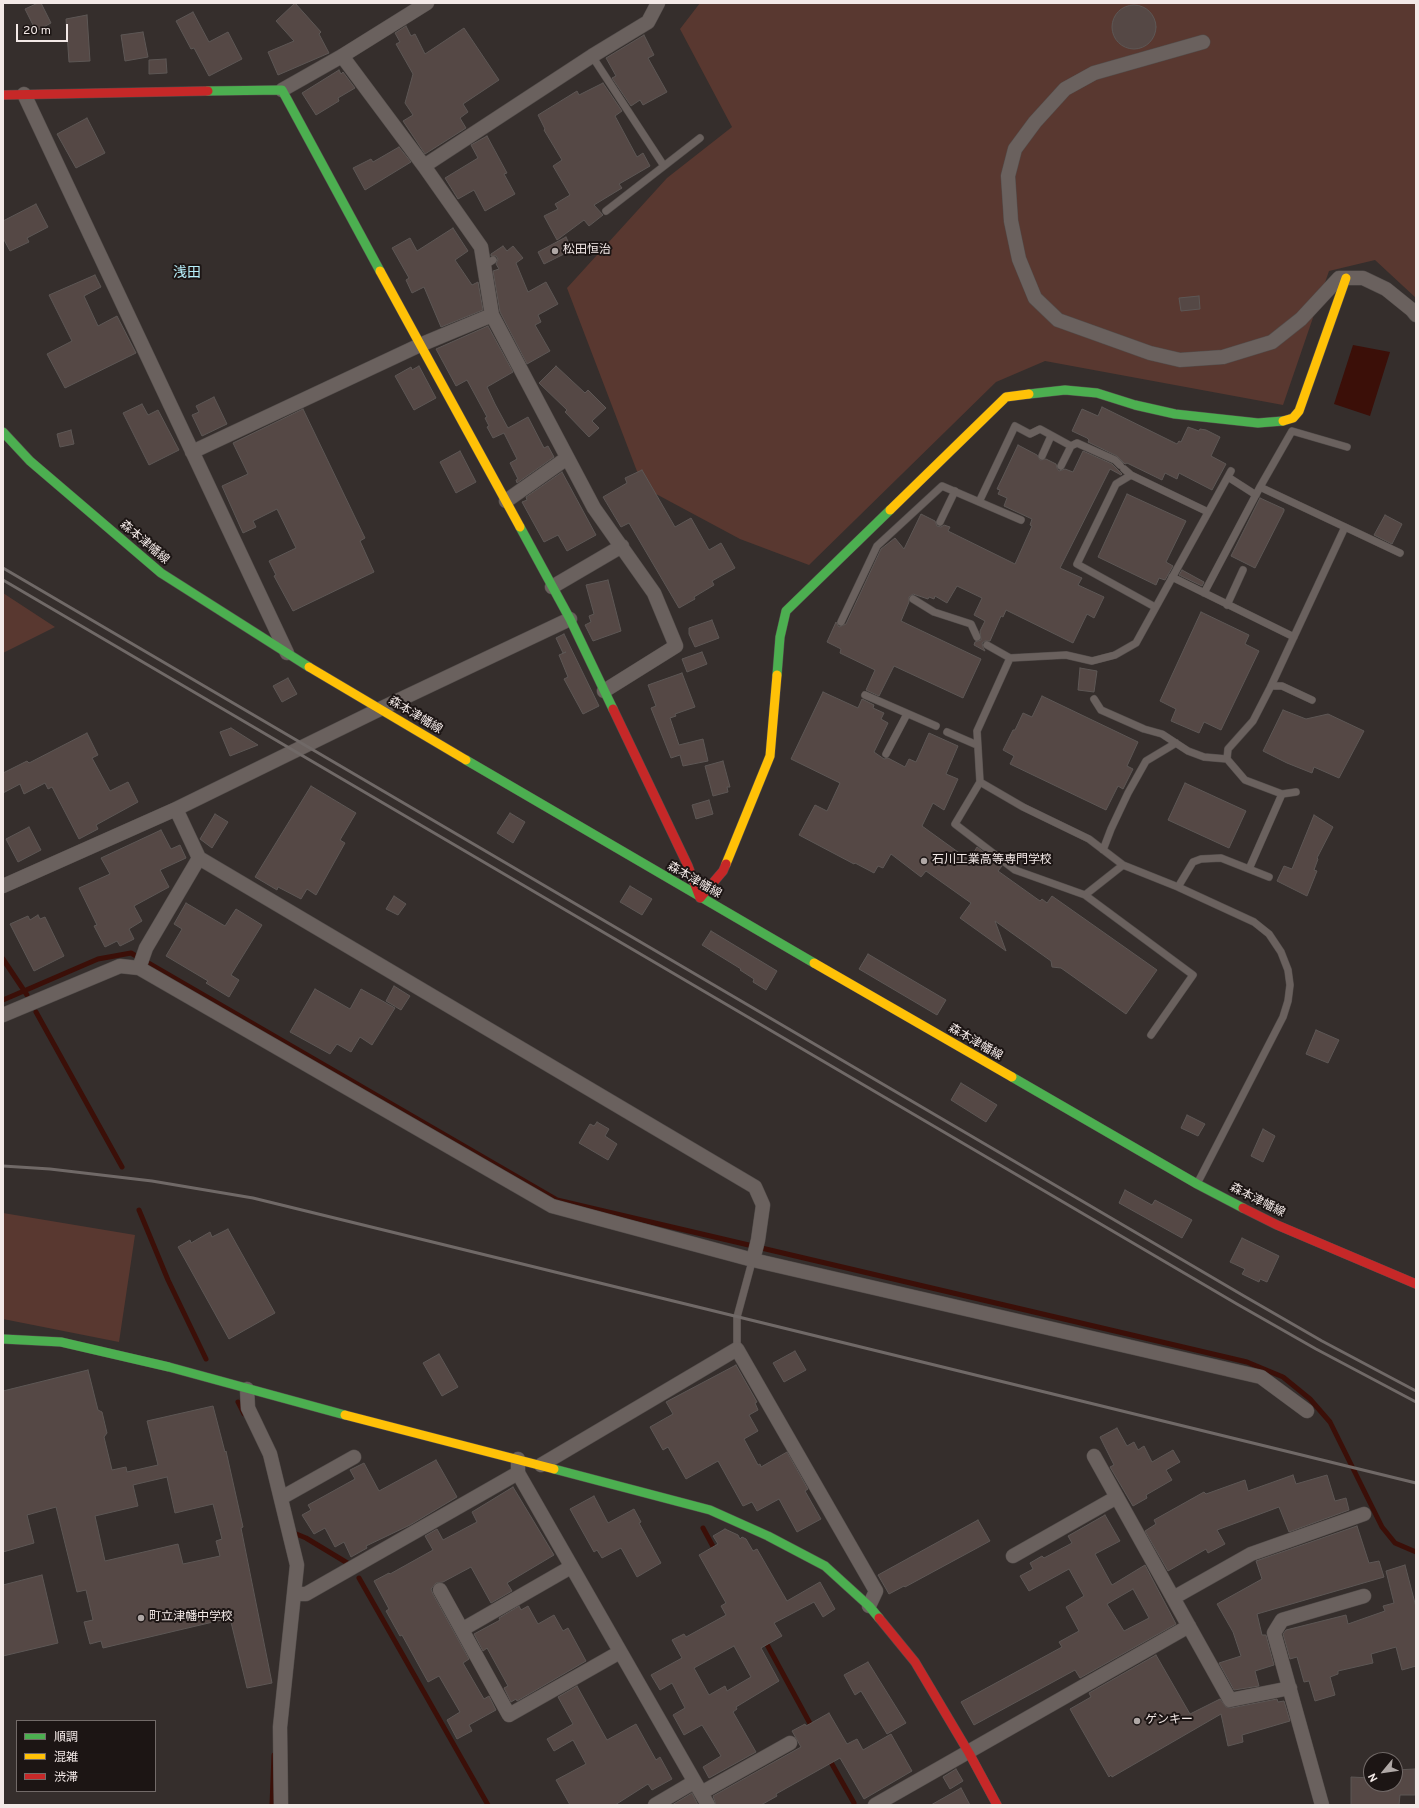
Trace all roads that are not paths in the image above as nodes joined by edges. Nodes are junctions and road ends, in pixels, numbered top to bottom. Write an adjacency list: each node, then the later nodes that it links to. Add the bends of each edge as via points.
1 (427, 3): 4 (street)
2 (658, 3): 5 (street, via 648,22)
3 (1203, 42): 13 (street, via 1094,73 1065,89 1015,149 1008,176 1011,221 1019,259 1035,298 1058,320 1150,353 1180,360 1223,357 1272,342 1301,319 1339,278)
4 (342, 56): 6 (street); 10 (street)
5 (592, 56): 10 (street); 11 (lane)
6 (282, 90): 7 (street); 16 (street)
7 (24, 94): 8 (street); 21 (street)
8 (3, 95)
9 (700, 138): 11 (lane)
10 (424, 166): 14 (street, via 481,247 489,263)
11 (664, 166): 12 (lane)
12 (606, 211)
13 (1346, 278): 15 (street, via 1363,278 1386,289); 76 (street, via 1299,411 1292,418 1258,422 1205,418 1135,405 1097,393 1065,390 1006,397 995,406 786,611 780,637 770,756 723,871)
14 (492, 315): 16 (street); 23 (street)
15 (1416, 315)
16 (420, 345): 21 (street); 29 (street)
17 (3, 432): 49 (street, 森本津幡線, via 30,461 161,573)
18 (1051, 436): 19 (lane); 22 (lane); 30 (lane, via 1040,429 1030,434 1014,426)
19 (1071, 446): 24 (lane); 25 (lane, via 1077,443 1115,460)
20 (1347, 447): 26 (lane, via 1292,431)
21 (192, 452): 49 (street)
22 (1042, 456)
23 (567, 458): 29 (street); 35 (street, via 594,508)
24 (1061, 466)
25 (1131, 475): 31 (lane); 43 (lane, via 1116,484 1077,564)
26 (1260, 487): 28 (lane); 34 (lane)
27 (955, 491): 30 (lane); 33 (lane); 45 (lane, via 942,486 877,546)
28 (1256, 495): 31 (lane, via 1230,474); 40 (lane)
29 (506, 501): 39 (street)
30 (979, 502): 32 (lane)
31 (1208, 512): 38 (lane)
32 (1021, 520)
33 (940, 522)
34 (1345, 527): 36 (lane); 47 (lane)
35 (622, 546): 39 (street); 52 (street, via 654,593 676,646)
36 (1400, 552)
37 (1243, 570): 42 (lane)
38 (1172, 577): 40 (lane); 43 (lane)
39 (552, 587): 44 (street)
40 (1204, 594): 42 (lane)
41 (912, 599): 46 (lane, via 934,612 971,624)
42 (1227, 605): 47 (lane)
43 (1155, 607): 50 (lane, via 1136,643 1115,655 1092,661 1066,656)
44 (570, 619): 52 (street); 56 (street)
45 (841, 622)
46 (977, 637)
47 (1294, 637): 51 (lane)
48 (987, 645): 50 (lane)
49 (287, 654): 56 (street, 森本津幡線)
50 (1010, 658): 61 (lane, via 976,731)
51 (1271, 686): 55 (lane, via 1282,686); 63 (lane, via 1253,721 1228,750)
52 (604, 691): 76 (street, via 688,866)
53 (865, 695): 57 (lane)
54 (1094, 699): 60 (lane, via 1101,710 1162,734)
55 (1312, 700)
56 (380, 709): 67 (street); 76 (street, 森本津幡線)
57 (907, 714): 58 (lane); 62 (lane)
58 (936, 726)
59 (947, 732): 61 (lane)
60 (1176, 743): 63 (lane, via 1204,757); 68 (lane, via 1146,761 1111,829)
61 (977, 745): 64 (lane)
62 (886, 754)
63 (1227, 759): 66 (lane, via 1245,780)
64 (980, 782): 68 (lane, via 1089,839); 75 (lane, via 955,824 1015,870)
65 (1296, 792): 66 (lane)
66 (1282, 794): 71 (lane)
67 (176, 809): 69 (street); 73 (street)
68 (1104, 850): 70 (lane)
69 (198, 858): 77 (street, via 146,948); 81 (street, via 755,1187 763,1205)
70 (1123, 865): 74 (lane); 75 (lane)
71 (1249, 869): 72 (lane); 74 (lane, via 1220,858 1202,859 1192,862)
72 (1269, 877)
73 (3, 886)
74 (1178, 887): 80 (lane, via 1254,922 1269,934 1281,952 1288,970 1290,985 1283,1017)
75 (1085, 895): 79 (lane, via 1193,975)
76 (700, 898): 80 (street, 森本津幡線)
77 (139, 966): 78 (street, via 120,966); 81 (street, via 552,1206)
78 (3, 1015)
79 (1151, 1035)
80 (1196, 1184): 82 (street, 森本津幡線, via 1277,1226)
81 (753, 1258): 84 (lane, via 737,1317); 86 (street, via 1262,1377)
82 (1416, 1284)
83 (3, 1339): 85 (street, via 61,1342 169,1367)
84 (737, 1349): 89 (street); 100 (street, via 876,1591)
85 (247, 1389): 90 (street); 92 (street, via 248,1408 270,1454)
86 (1307, 1411)
87 (1094, 1456): 91 (street)
88 (354, 1457): 92 (street)
89 (541, 1464): 90 (street); 100 (street, via 710,1510 826,1566)
90 (518, 1466): 95 (street); 97 (street, via 306,1594)
91 (1117, 1497): 94 (street); 99 (street)
92 (281, 1498): 97 (street, via 297,1565)
93 (1364, 1514): 99 (street, via 1251,1554)
94 (1013, 1556)
95 (571, 1567): 102 (street); 103 (street)
96 (440, 1590): 102 (street)
97 (294, 1594): 108 (street, via 280,1727)
98 (1364, 1596): 104 (street, via 1282,1620 1274,1633)
99 (1173, 1598): 101 (street)
100 (869, 1606): 106 (street, via 915,1662)
101 (1189, 1626): 104 (street, via 1230,1700); 106 (street)
102 (463, 1629): 103 (street, via 509,1715)
103 (620, 1652): 107 (street)
104 (1290, 1688): 112 (street)
105 (790, 1743): 107 (street)
106 (969, 1753): 110 (street); 111 (street)
107 (701, 1793): 109 (street)
108 (281, 1805)
109 (655, 1805)
110 (875, 1805)
111 (997, 1805)
112 (1322, 1805)

